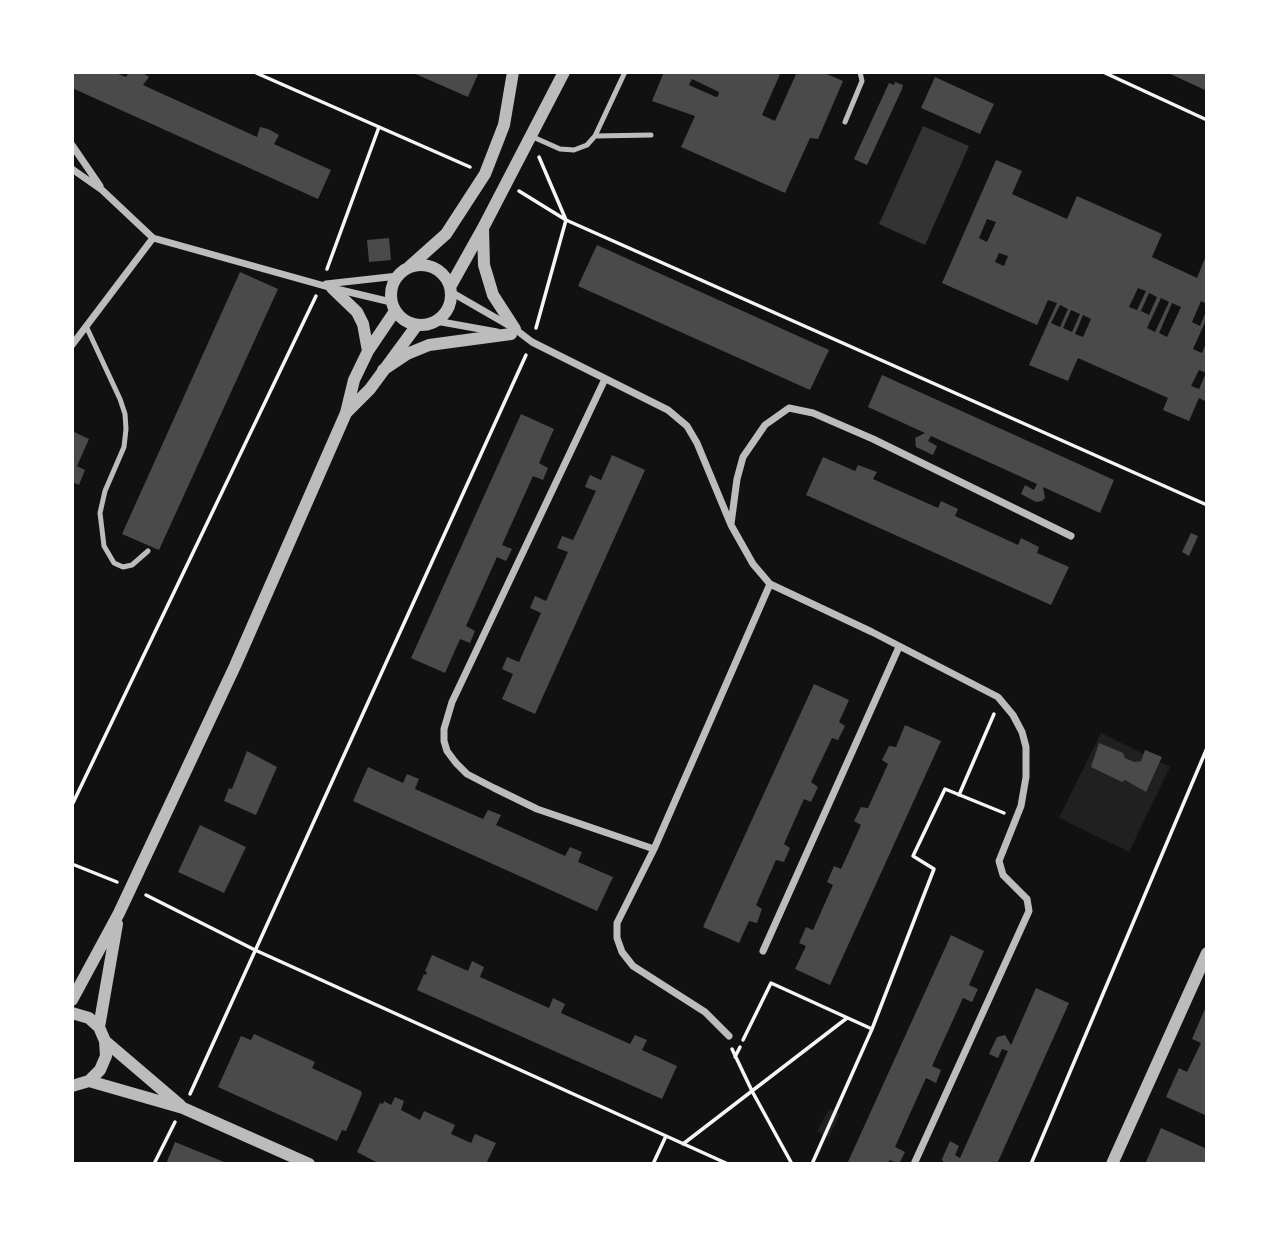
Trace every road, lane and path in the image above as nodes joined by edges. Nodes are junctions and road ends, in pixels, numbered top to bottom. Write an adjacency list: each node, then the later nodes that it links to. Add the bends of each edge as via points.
1 (254, 72): 9 (path)
2 (513, 72): 15 (street, via 504,125)
3 (564, 72): 11 (street)
4 (625, 72): 12 (lane)
5 (860, 72): 8 (lane, via 862,81)
6 (1103, 72): 7 (path)
7 (1207, 120)
8 (845, 122)
9 (379, 127): 15 (path); 23 (path)
10 (652, 135): 12 (lane)
11 (530, 136): 12 (lane, via 574,150); 16 (street); 18 (path)
12 (595, 136)
13 (72, 145): 17 (street)
14 (72, 170): 17 (street)
15 (485, 174): 21 (street, via 446,234)
16 (505, 183): 18 (path); 19 (street)
17 (103, 190): 20 (street)
18 (566, 220): 29 (path); 35 (path)
19 (483, 228): 24 (street); 29 (street, via 484,265 493,295)
20 (153, 238): 23 (street); 28 (street)
21 (410, 267): 22 (street); 24 (street, via 426,265 441,273)
22 (398, 276): 23 (street); 25 (street, via 392,288)
23 (327, 286): 25 (street); 31 (street, via 357,312); 44 (path)
24 (450, 289): 26 (street, via 448,309); 29 (street)
25 (393, 307): 27 (street, via 405,321); 31 (street)
26 (436, 321): 27 (street); 29 (street)
27 (416, 325): 32 (street)
28 (86, 326): 30 (street); 38 (lane, via 125,414 124,447 100,513 104,545 114,563 123,567)
29 (520, 336): 32 (street, via 429,345); 33 (street); 50 (path)
30 (72, 345)
31 (368, 351): 34 (street, via 351,387)
32 (383, 370): 34 (street)
33 (605, 379): 36 (street, via 668,411 687,426); 46 (street, via 452,702 444,741 461,768 494,788 537,809)
34 (346, 413): 48 (street)
35 (1207, 505)
36 (731, 525): 37 (street, via 743,457 765,425 789,408 813,413 873,439); 39 (street)
37 (1071, 536)
38 (148, 551)
39 (770, 584): 40 (street); 46 (street)
40 (899, 647): 41 (street); 51 (street)
41 (1000, 699): 43 (path); 45 (street, via 1018,724 1026,747 1027,777)
42 (1207, 748): 73 (path)
43 (959, 795): 45 (path); 57 (path, via 945,789 913,856 934,869)
44 (72, 805)
45 (1016, 818): 72 (street, via 999,869 1027,899 1029,911)
46 (654, 849): 58 (street, via 617,923 622,952 633,966 705,1012)
47 (72, 864): 48 (path)
48 (131, 887): 49 (street); 50 (path)
49 (119, 913): 53 (street); 56 (street)
50 (255, 950): 63 (path); 64 (path)
51 (763, 951)
52 (1207, 953): 74 (street)
53 (72, 1000)
54 (72, 1013): 56 (street)
55 (847, 1018): 57 (path); 62 (path); 62 (path, via 772,983 735,1057)
56 (99, 1027): 59 (street)
57 (872, 1029): 71 (path)
58 (729, 1036)
59 (105, 1041): 60 (street, via 106,1056); 63 (street)
60 (89, 1081): 61 (street); 63 (street)
61 (73, 1087)
62 (752, 1091): 65 (path); 70 (path)
63 (183, 1108): 66 (path); 67 (street)
64 (666, 1136): 65 (path); 68 (path)
65 (683, 1144): 69 (path)
66 (154, 1164)
67 (309, 1164)
68 (653, 1164)
69 (729, 1164)
70 (792, 1164)
71 (812, 1164)
72 (914, 1164)
73 (1031, 1164)
74 (1112, 1164)

